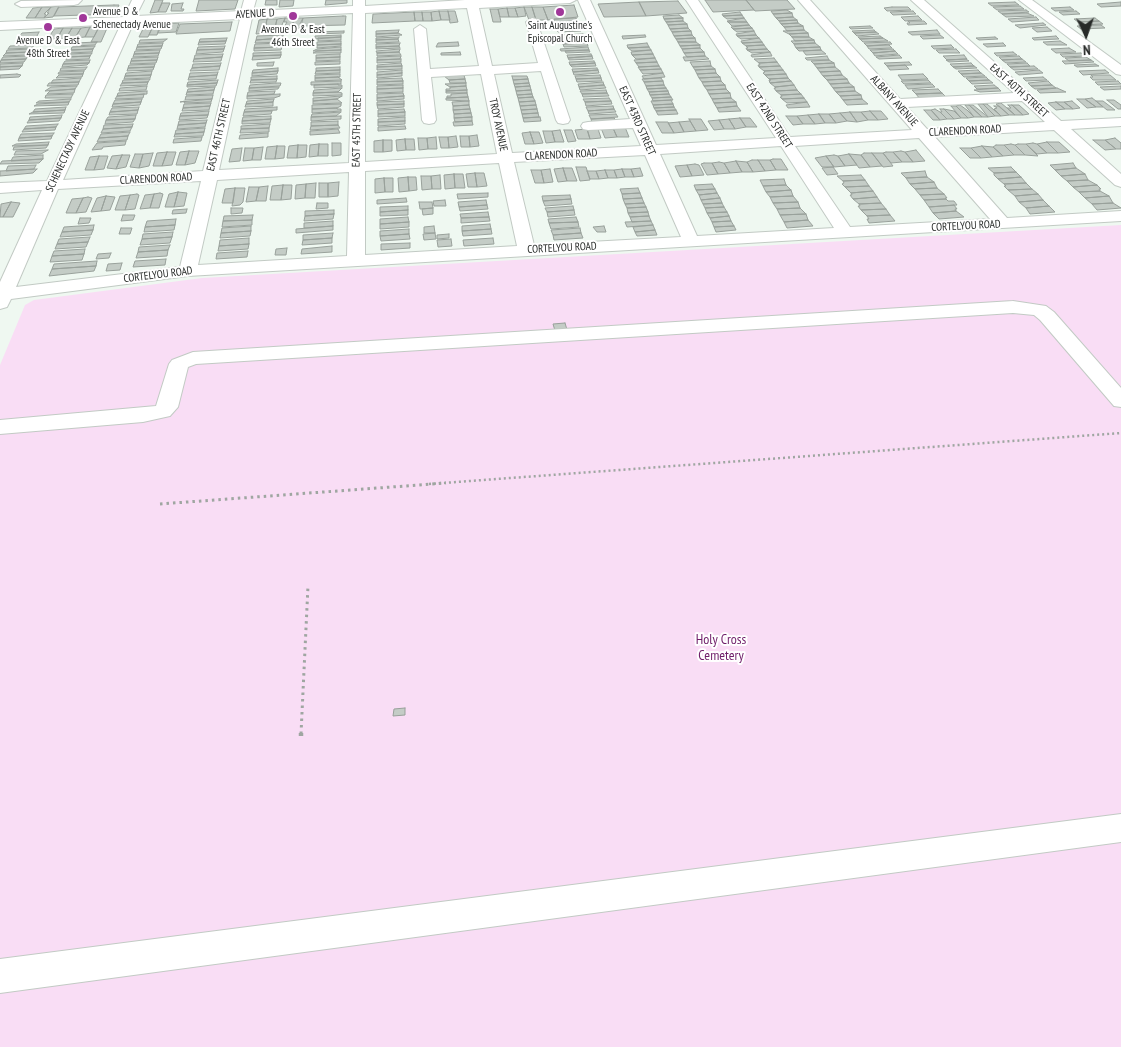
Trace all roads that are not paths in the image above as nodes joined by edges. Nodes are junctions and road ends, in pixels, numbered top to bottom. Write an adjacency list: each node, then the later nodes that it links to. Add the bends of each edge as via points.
1 (76, 0): 10 (street)
2 (138, 0): 14 (street, SCHENECTADY AVENUE)
3 (250, 0): 13 (street, EAST 46TH STREET)
4 (570, 0): 11 (street, AVENUE D)
5 (584, 0): 28 (street, EAST 43RD STREET)
6 (692, 0): 32 (street, EAST 42ND STREET)
7 (804, 0): 24 (street, ALBANY AVENUE)
8 (917, 0): 23 (street, EAST 40TH STREET)
9 (1025, 0): 21 (street)
10 (23, 2): 16 (street)
11 (472, 2): 12 (street, AVENUE D); 20 (street, TROY AVENUE)
12 (359, 5): 13 (street, AVENUE D); 35 (street, EAST 45TH STREET)
13 (247, 15): 14 (street, AVENUE D); 36 (street, EAST 46TH STREET)
14 (129, 20): 16 (street, AVENUE D); 38 (street, SCHENECTADY AVENUE)
15 (532, 22): 19 (street)
16 (4, 26): 18 (street)
17 (420, 29): 22 (street)
18 (0, 37)
19 (546, 67): 20 (street); 26 (street)
20 (486, 70): 22 (street); 34 (street, TROY AVENUE)
21 (1121, 71)
22 (425, 73): 25 (street)
23 (1025, 97): 24 (street); 30 (street, EAST 40TH STREET)
24 (897, 104): 31 (street, ALBANY AVENUE)
25 (429, 120)
26 (563, 120)
27 (1121, 122): 30 (street, CLARENDON ROAD)
28 (638, 123): 29 (street); 33 (street, EAST 43RD STREET)
29 (588, 126)
30 (1058, 126): 31 (street, CLARENDON ROAD); 37 (street, EAST 40TH STREET)
31 (923, 134): 32 (street, CLARENDON ROAD); 41 (street, ALBANY AVENUE)
32 (786, 142): 33 (street, CLARENDON ROAD); 42 (street, EAST 42ND STREET)
33 (650, 150): 34 (street, CLARENDON ROAD); 43 (street, EAST 43RD STREET)
34 (505, 158): 35 (street, CLARENDON ROAD); 44 (street, TROY AVENUE)
35 (356, 167): 36 (street, CLARENDON ROAD); 45 (street, EAST 45TH STREET)
36 (209, 176): 38 (street, CLARENDON ROAD); 46 (street, EAST 46TH STREET)
37 (1121, 182)
38 (53, 185): 39 (street, CLARENDON ROAD); 47 (street, SCHENECTADY AVENUE)
39 (0, 188)
40 (1121, 216): 41 (street, CORTELYOU ROAD)
41 (1004, 224): 42 (street, CORTELYOU ROAD)
42 (846, 232): 43 (street, CORTELYOU ROAD)
43 (691, 241): 44 (street, CORTELYOU ROAD)
44 (526, 250): 45 (street, CORTELYOU ROAD)
45 (356, 260): 46 (street, CORTELYOU ROAD)
46 (188, 271): 47 (street, CORTELYOU ROAD)
47 (1, 298)
48 (1121, 401): 49 (street, via 1047,316 1039,310 1013,307 193,358 179,364 163,411)
49 (0, 427)
50 (1121, 828): 51 (street)
51 (0, 976)

